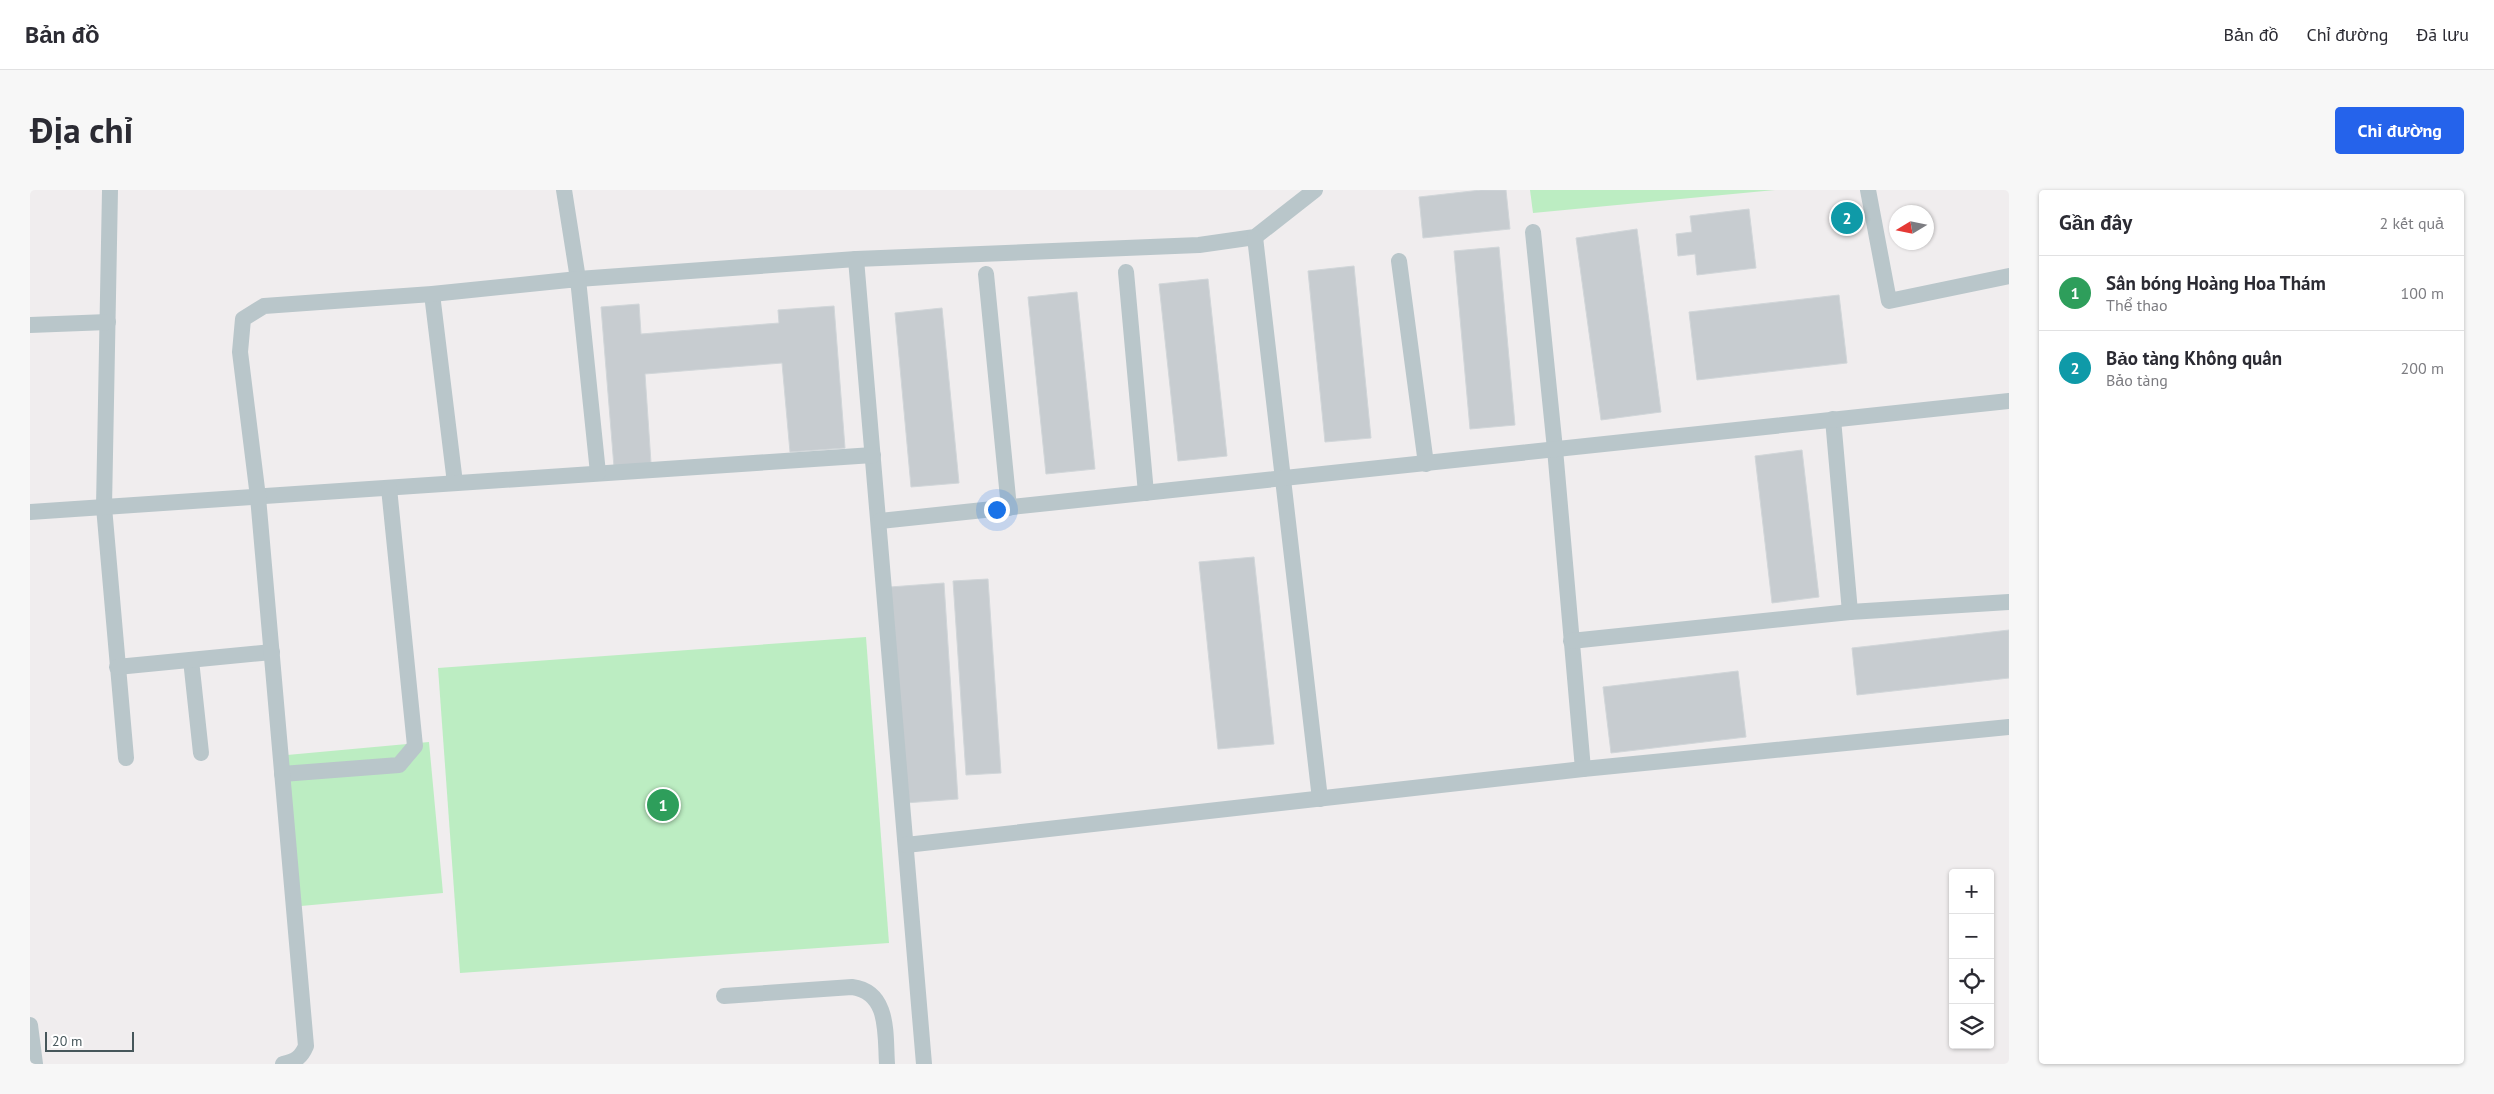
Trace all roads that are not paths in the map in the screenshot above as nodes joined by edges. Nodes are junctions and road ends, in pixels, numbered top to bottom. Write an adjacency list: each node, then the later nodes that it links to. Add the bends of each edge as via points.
1 (110, 190): 14 (lane)
2 (564, 190): 12 (lane)
3 (1315, 190): 6 (lane)
4 (1868, 190): 11 (lane, via 1889,301)
5 (1533, 232): 18 (lane)
6 (1255, 237): 7 (lane, via 1199,245); 22 (lane)
7 (856, 259): 12 (lane); 19 (lane)
8 (1399, 262): 20 (lane)
9 (1126, 272): 25 (lane)
10 (986, 274): 28 (lane)
11 (2009, 276)
12 (578, 279): 13 (lane); 21 (lane)
13 (432, 294): 23 (lane); 26 (lane, via 264,306 243,319 240,352)
14 (108, 322): 15 (lane); 27 (lane)
15 (30, 325)
16 (2009, 401): 17 (lane)
17 (1833, 419): 18 (lane); 32 (lane)
18 (1555, 449): 20 (lane); 33 (lane)
19 (873, 455): 21 (lane); 30 (lane)
20 (1426, 464): 22 (lane)
21 (598, 473): 23 (lane)
22 (1283, 478): 25 (lane); 42 (lane)
23 (455, 483): 24 (lane)
24 (389, 488): 26 (lane); 41 (lane, via 415,746 399,765)
25 (1146, 493): 28 (lane)
26 (258, 496): 27 (lane); 34 (lane)
27 (104, 507): 29 (lane); 36 (lane)
28 (1009, 508): 30 (lane)
29 (30, 512)
30 (880, 521): 43 (lane)
31 (2009, 602): 32 (lane)
32 (1850, 612): 33 (lane)
33 (1571, 640): 40 (lane)
34 (272, 652): 35 (lane); 41 (lane)
35 (191, 660): 36 (lane); 38 (lane)
36 (118, 667): 39 (lane)
37 (2009, 726): 40 (lane)
38 (201, 753)
39 (126, 758)
40 (1583, 769): 42 (lane)
41 (282, 774): 47 (lane, via 306,1046 303,1055)
42 (1320, 799): 43 (lane)
43 (906, 845): 49 (lane)
44 (724, 996): 48 (lane, via 861,988 873,994 884,1019)
45 (30, 1025): 46 (lane)
46 (35, 1064)
47 (283, 1064)
48 (887, 1064)
49 (924, 1064)

